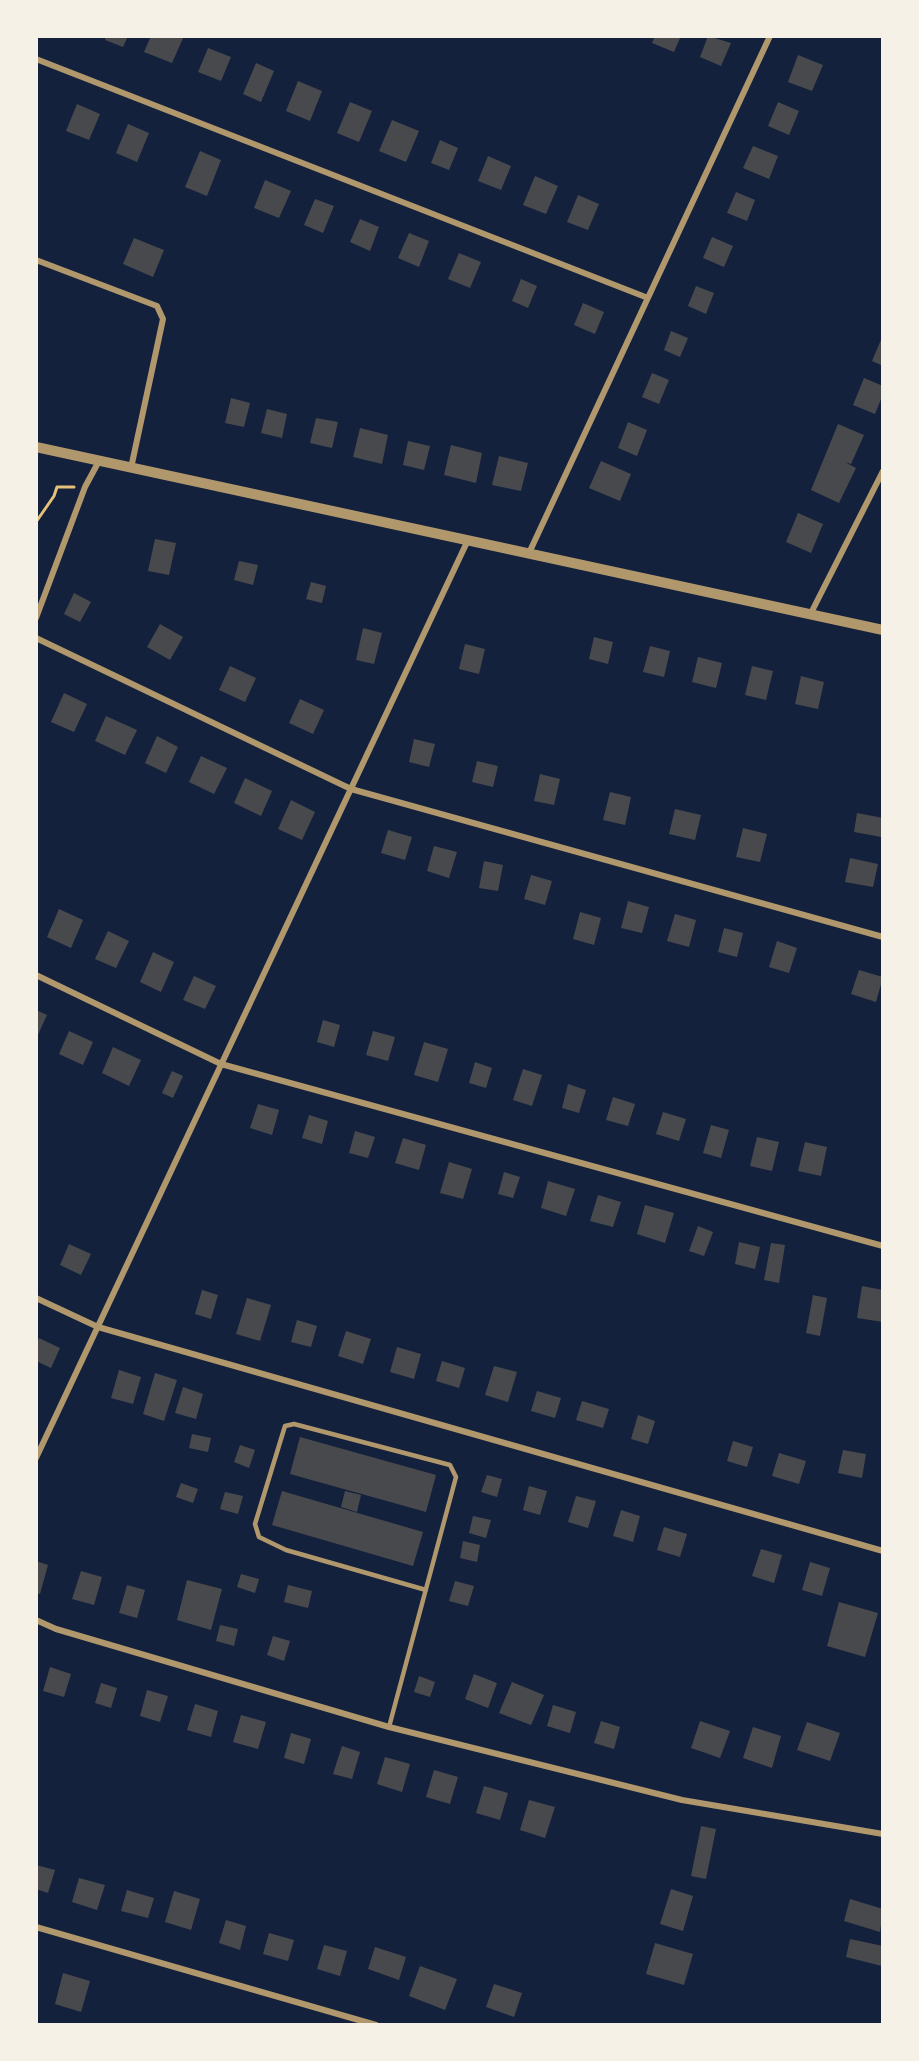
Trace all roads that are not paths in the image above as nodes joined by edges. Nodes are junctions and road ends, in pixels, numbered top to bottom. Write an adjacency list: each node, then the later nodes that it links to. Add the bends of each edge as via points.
1 (770, 36): 4 (street)
2 (36, 59): 4 (street)
3 (36, 260): 7 (street, via 157,306 163,319)
4 (648, 298): 10 (street)
5 (36, 447): 6 (street)
6 (99, 461): 7 (street); 12 (street, via 85,487)
7 (131, 468): 9 (street)
8 (883, 471): 11 (street)
9 (468, 540): 10 (street); 15 (street)
10 (529, 553): 11 (street)
11 (811, 613): 13 (street)
12 (36, 618)
13 (883, 630)
14 (36, 638): 15 (street)
15 (351, 789): 16 (street); 18 (street)
16 (883, 937)
17 (36, 975): 18 (street)
18 (221, 1064): 19 (street); 21 (street)
19 (883, 1246)
20 (36, 1298): 21 (street)
21 (98, 1327): 22 (street); 23 (street)
22 (36, 1458)
23 (883, 1551)
24 (426, 1590): 24 (lane, via 456,1477 450,1465 294,1424 285,1426 255,1524 259,1538 286,1550); 26 (lane)
25 (36, 1620): 26 (street)
26 (389, 1727): 27 (street, via 682,1800)
27 (883, 1834)
28 (36, 1927): 29 (street)
29 (376, 2025)

